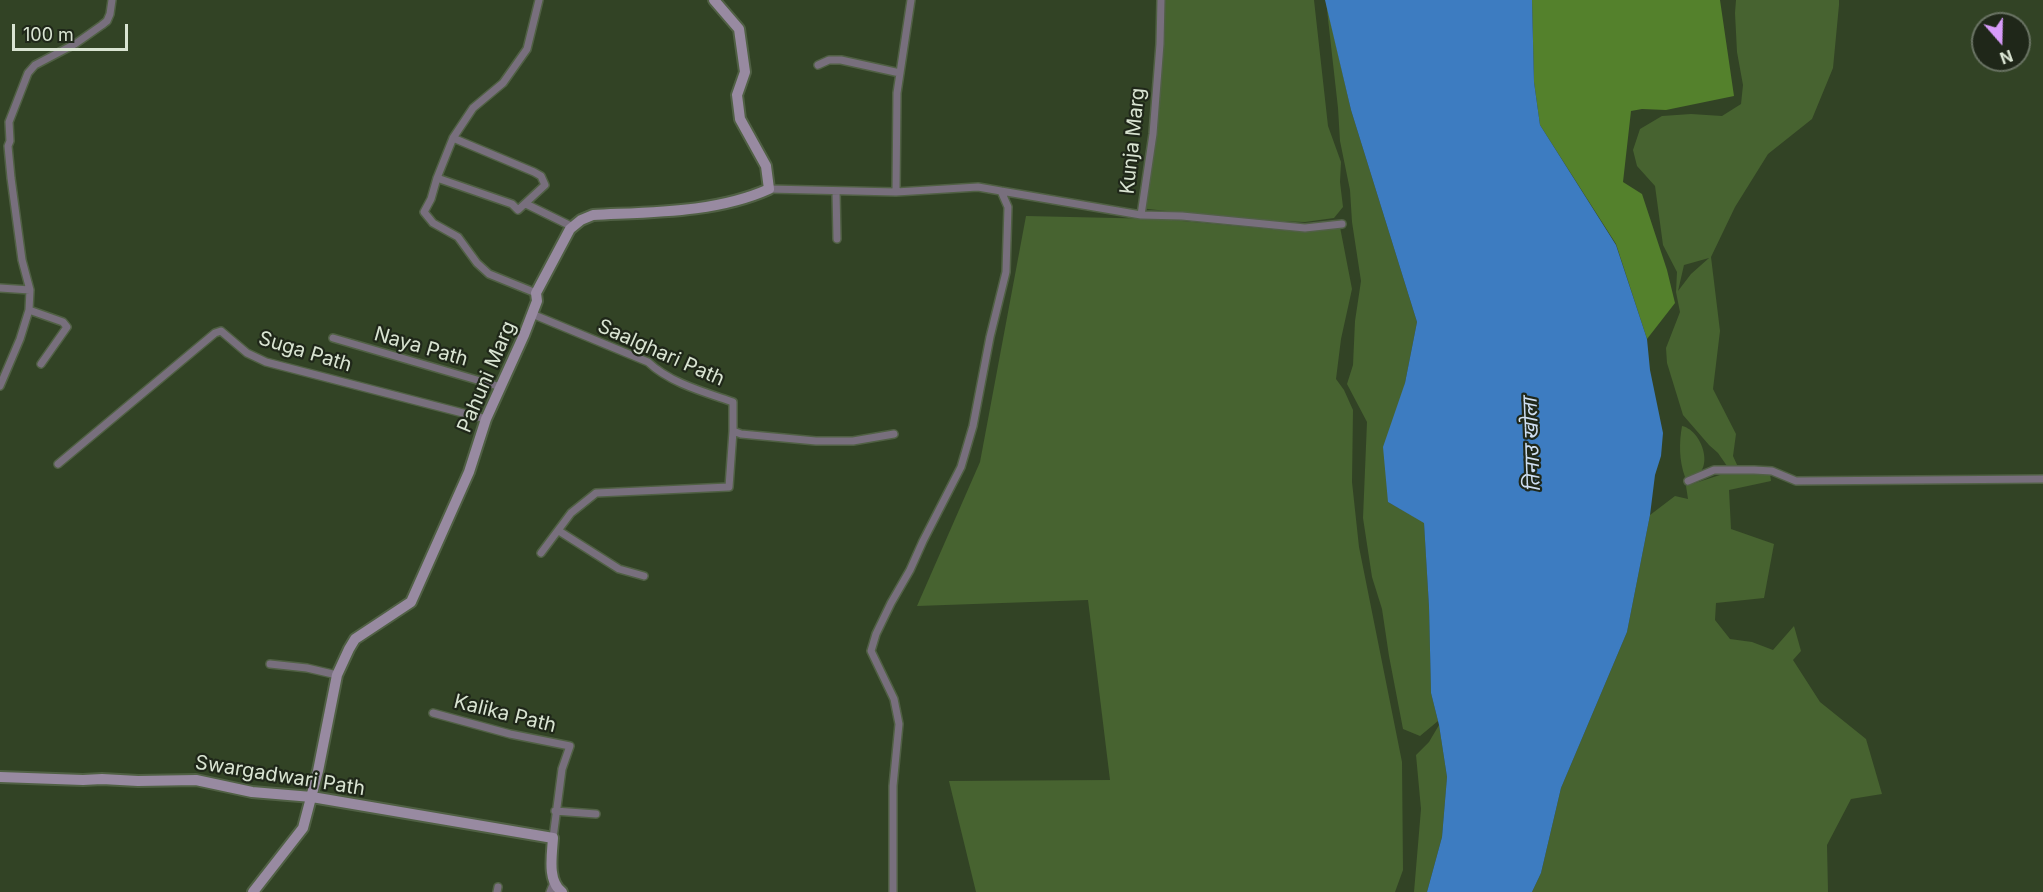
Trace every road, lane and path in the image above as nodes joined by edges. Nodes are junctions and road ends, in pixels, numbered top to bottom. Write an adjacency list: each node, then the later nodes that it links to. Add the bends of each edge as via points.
1 (112, 0): 20 (street, via 110,14 102,26 35,65 28,73 9,122 10,178)
2 (539, 0): 8 (street, via 528,49 520,62 473,108)
3 (714, 0): 10 (street, via 739,29 745,72 737,95 740,119 766,166)
4 (911, 0): 7 (street)
5 (1161, 0): 15 (street, Kunja Marg, via 1153,134)
6 (818, 64): 7 (street, via 841,60)
7 (900, 74): 13 (street)
8 (453, 138): 9 (street); 14 (street, via 541,176 545,185)
9 (436, 178): 14 (street, via 512,204 518,210); 21 (street, via 424,212 429,220 458,237 489,274)
10 (769, 189): 11 (street, Kunja Marg); 17 (street, via 749,198 682,209 593,215)
11 (836, 191): 13 (street, Kunja Marg); 18 (street)
12 (1001, 191): 13 (street, Kunja Marg, via 978,187); 15 (street, Kunja Marg); 46 (street, via 1008,207 1006,272 974,426 961,468 891,603 871,651 897,708)
13 (896, 192)
14 (526, 204): 17 (street)
15 (1141, 215): 16 (street, via 1305,228)
16 (1342, 224)
17 (573, 227): 21 (street, Pahuni Marg)
18 (837, 239)
19 (0, 288): 20 (street)
20 (30, 290): 22 (street)
21 (536, 293): 23 (street, Pahuni Marg)
22 (29, 310): 25 (street, via 63,322 66,327); 26 (street)
23 (532, 314): 27 (street, Pahuni Marg); 29 (street, Saalghari Path, via 648,362 672,379 733,402)
24 (333, 338): 27 (street, Naya Path)
25 (41, 364)
26 (0, 386)
27 (501, 387): 28 (street, Pahuni Marg)
28 (486, 419): 31 (street, Suga Path, via 266,362 221,331); 38 (street, Pahuni Marg, via 469,472 417,592 411,602 356,639)
29 (732, 431): 30 (street, via 816,441 853,441); 34 (street, via 729,487 596,493 571,513)
30 (894, 434)
31 (58, 464)
32 (2043, 479): 33 (street, via 1796,482 1772,471 1714,470)
33 (1688, 481)
34 (559, 531): 35 (street); 36 (street, via 619,569)
35 (541, 553)
36 (645, 576)
37 (270, 664): 38 (street)
38 (337, 675): 41 (street, Pahuni Marg)
39 (433, 713): 42 (street, Kalika Path, via 570,746)
40 (0, 777): 41 (street, Swargadwari Path, via 196,780 252,792)
41 (312, 797): 44 (street, Swargadwari Path); 47 (street, Pahuni Marg, via 303,828)
42 (555, 810): 43 (street); 44 (street)
43 (596, 814)
44 (553, 838): 45 (street)
45 (552, 887): 48 (street)
46 (893, 888): 49 (street)
47 (253, 892)
48 (562, 892)
49 (902, 892)

